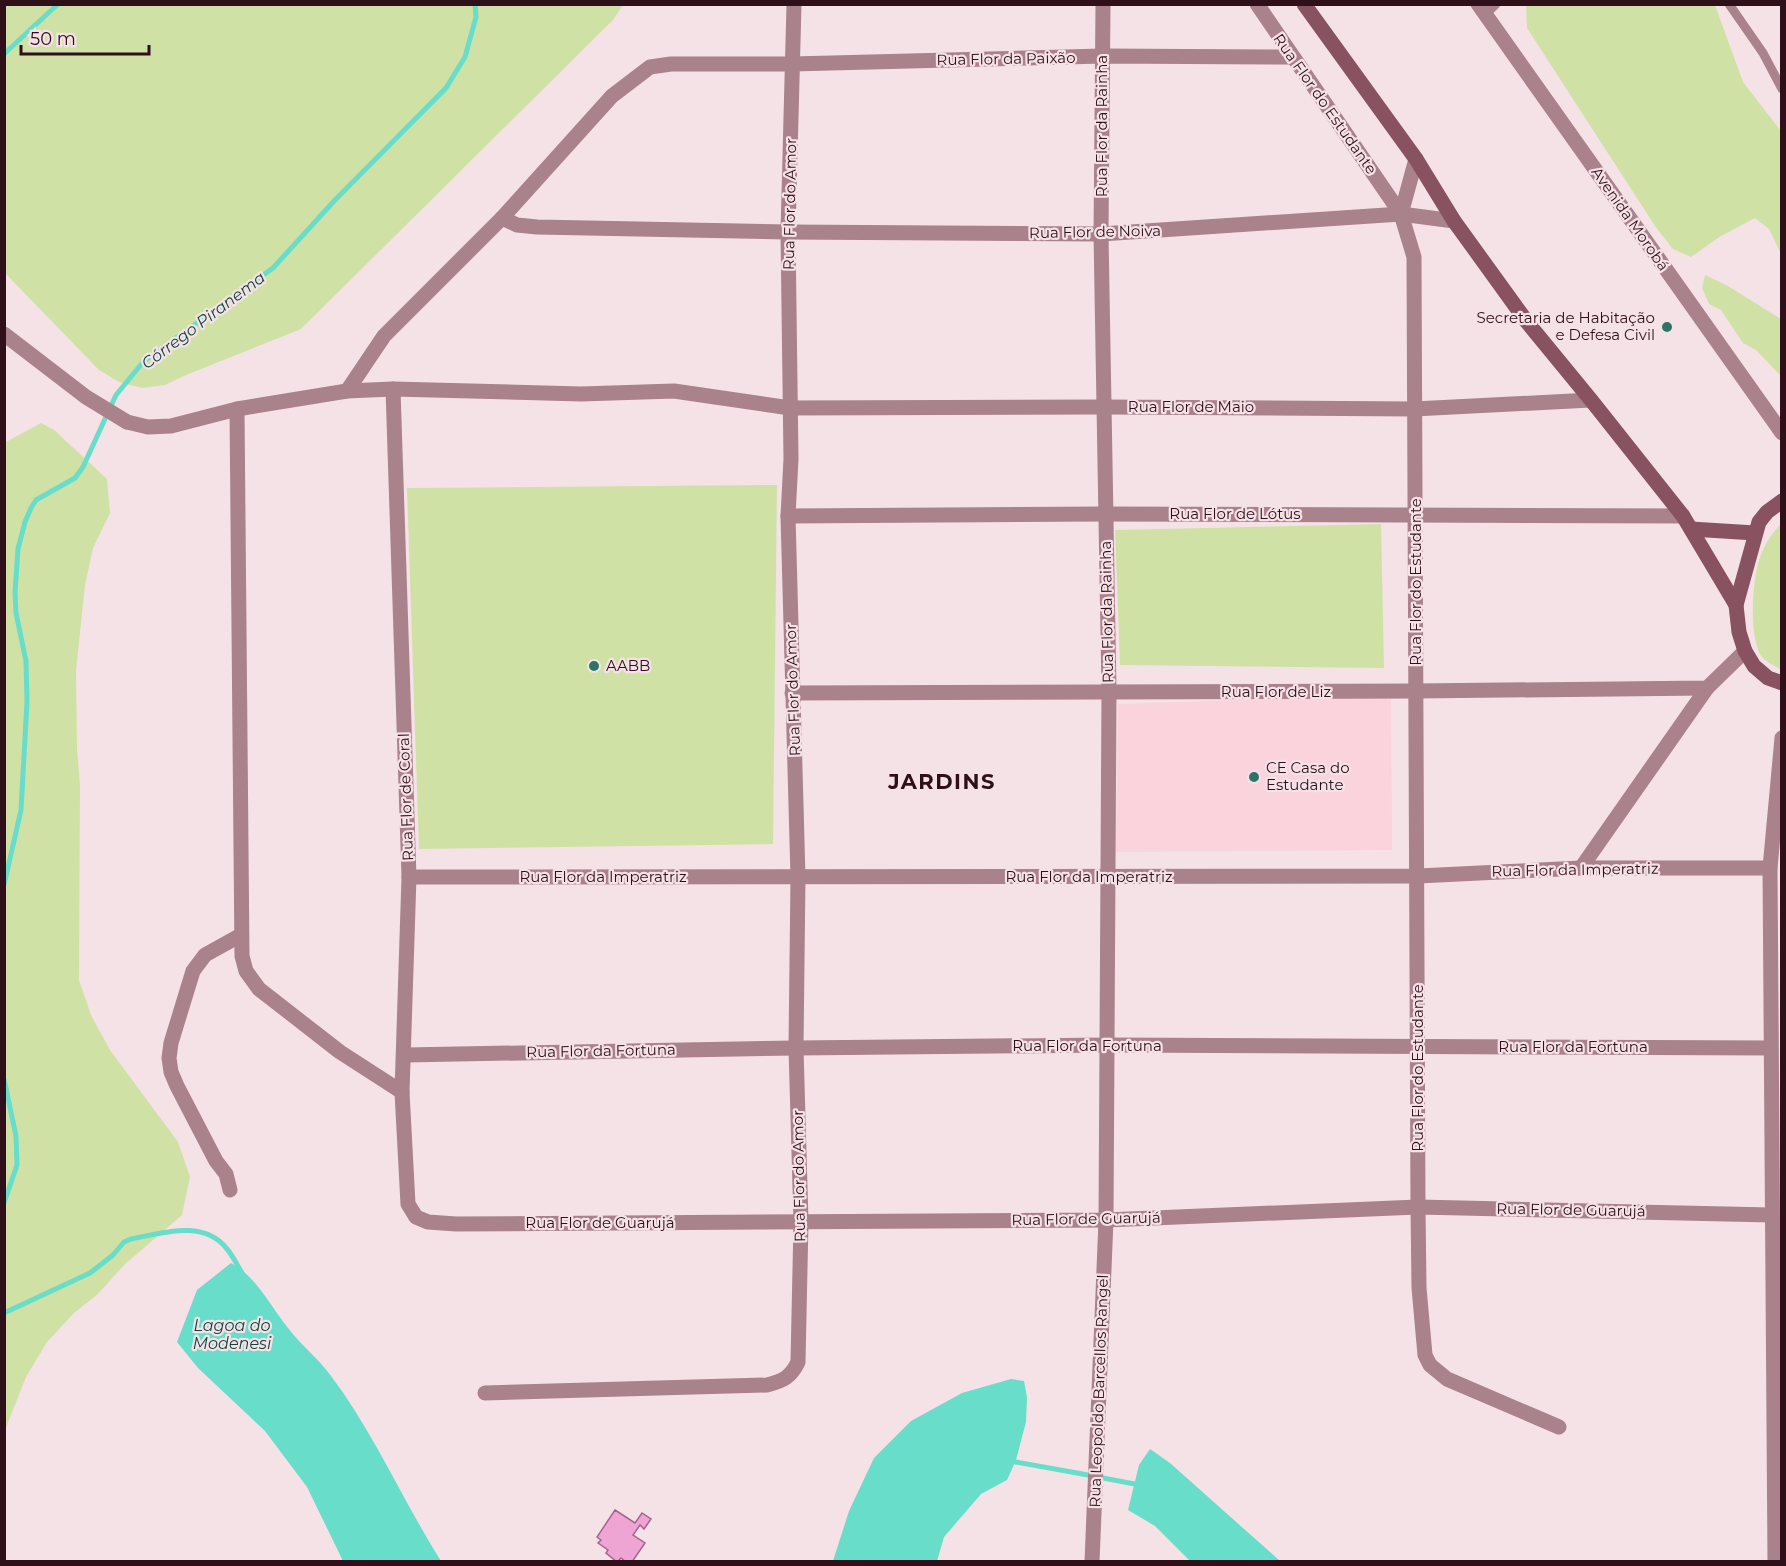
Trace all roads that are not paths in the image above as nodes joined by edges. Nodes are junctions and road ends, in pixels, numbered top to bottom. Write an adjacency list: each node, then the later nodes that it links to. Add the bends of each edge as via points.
1 (794, 4): 9 (street, Rua Flor do Amor)
2 (1103, 4): 7 (street, Rua Flor da Rainha)
3 (1257, 4): 8 (street, Rua Flor do Estudante)
4 (1304, 4): 11 (main road)
5 (1729, 4): 10 (lane)
6 (1486, 8): 25 (street, Avenida Morobá)
7 (1102, 56): 8 (street, Rua Flor da Paixão); 9 (street, Rua Flor da Paixão); 16 (street, Rua Flor da Rainha)
8 (1292, 57): 12 (street, Rua Flor do Estudante)
9 (792, 64): 13 (street, Rua Flor da Paixão, via 650,67 612,96); 15 (street, Rua Flor do Amor)
10 (1782, 89)
11 (1416, 159): 12 (street); 14 (main road)
12 (1401, 214): 14 (street, Rua Flor de Noiva); 16 (street, Rua Flor de Noiva); 24 (street, Rua Flor do Estudante, via 1414,257)
13 (502, 218): 15 (street, Rua Flor de Noiva, via 517,225 537,227); 19 (street, Rua Flor da Paixão, via 384,336)
14 (1454, 221): 20 (main road, via 1527,322)
15 (788, 232): 16 (street, Rua Flor de Noiva); 22 (street, Rua Flor do Amor)
16 (1101, 234): 21 (street, Rua Flor da Rainha)
17 (4, 334): 23 (street, Rua Flor de Maio, via 86,397 127,422 148,427 171,426)
18 (393, 389): 19 (street, Rua Flor de Maio); 22 (street, Rua Flor de Maio, via 581,394 674,391); 44 (street, Rua Flor de Coral)
19 (347, 391): 23 (street, Rua Flor de Maio)
20 (1592, 400): 24 (street, Rua Flor de Maio); 30 (main road)
21 (1104, 407): 22 (street, Rua Flor de Maio); 24 (street, Rua Flor de Maio); 27 (street, Rua Flor da Rainha)
22 (790, 408): 29 (street, Rua Flor do Amor)
23 (237, 409): 47 (street)
24 (1414, 409): 28 (street, Rua Flor do Estudante)
25 (1782, 433)
26 (1782, 501): 31 (main road, via 1767,512)
27 (1105, 514): 28 (street, Rua Flor de Lótus); 29 (street, Rua Flor de Lótus); 36 (street, Rua Flor da Rainha)
28 (1416, 515): 30 (street, Rua Flor de Lótus); 37 (street, Rua Flor do Estudante)
29 (788, 516): 38 (street, Rua Flor do Amor)
30 (1687, 522): 31 (main road); 32 (main road)
31 (1755, 533): 32 (main road)
32 (1737, 605): 33 (main road)
33 (1745, 651): 34 (main road, via 1754,666); 35 (street)
34 (1782, 683)
35 (1707, 688): 37 (street, Rua Flor de Liz); 41 (street)
36 (1109, 691): 37 (street, Rua Flor de Liz); 38 (street, Rua Flor de Liz); 46 (street, Rua Flor da Rainha)
37 (1416, 691): 43 (street, Rua Flor do Estudante)
38 (792, 693): 45 (street, Rua Flor do Amor)
39 (1782, 738): 40 (street)
40 (1781, 745): 42 (street)
41 (1581, 868): 42 (street, Rua Flor da Imperatriz); 43 (street, Rua Flor da Imperatriz)
42 (1770, 868): 51 (street)
43 (1418, 876): 46 (street, Rua Flor da Imperatriz); 49 (street, Rua Flor do Estudante)
44 (409, 877): 45 (street, Rua Flor da Imperatriz); 52 (street, Rua Flor de Coral)
45 (798, 877): 46 (street, Rua Flor da Imperatriz); 50 (street, Rua Flor do Amor)
46 (1107, 877): 48 (street, Rua Flor da Rainha)
47 (241, 935): 53 (street, via 246,971 259,989 340,1052); 54 (street, via 206,955 193,971 170,1058 177,1086 226,1174)
48 (1107, 1045): 49 (street, Rua Flor da Fortuna); 50 (street, Rua Flor da Fortuna); 58 (street, Rua Flor da Rainha)
49 (1418, 1047): 51 (street, Rua Flor da Fortuna); 56 (street, Rua Flor do Estudante)
50 (796, 1048): 52 (street, Rua Flor da Fortuna); 59 (street, Rua Flor do Amor)
51 (1770, 1048): 57 (street)
52 (405, 1055): 53 (street, Rua Flor de Coral)
53 (402, 1092): 55 (street, Rua Flor de Coral)
54 (230, 1190)
55 (408, 1204): 59 (street, Rua Flor de Guarujá, via 416,1217 428,1222 456,1224)
56 (1418, 1206): 57 (street, Rua Flor de Guarujá); 58 (street, Rua Flor de Guarujá); 61 (street, Rua Flor do Estudante, via 1421,1327 1430,1365 1447,1379)
57 (1772, 1215): 63 (street)
58 (1106, 1220): 59 (street, Rua Flor de Guarujá); 62 (street, Rua Leopoldo Barcellos Rangel)
59 (801, 1222): 60 (street, Rua Flor do Amor, via 800,1351 793,1374 781,1382)
60 (484, 1393)
61 (1559, 1427)
62 (1092, 1562)
63 (1775, 1562)

